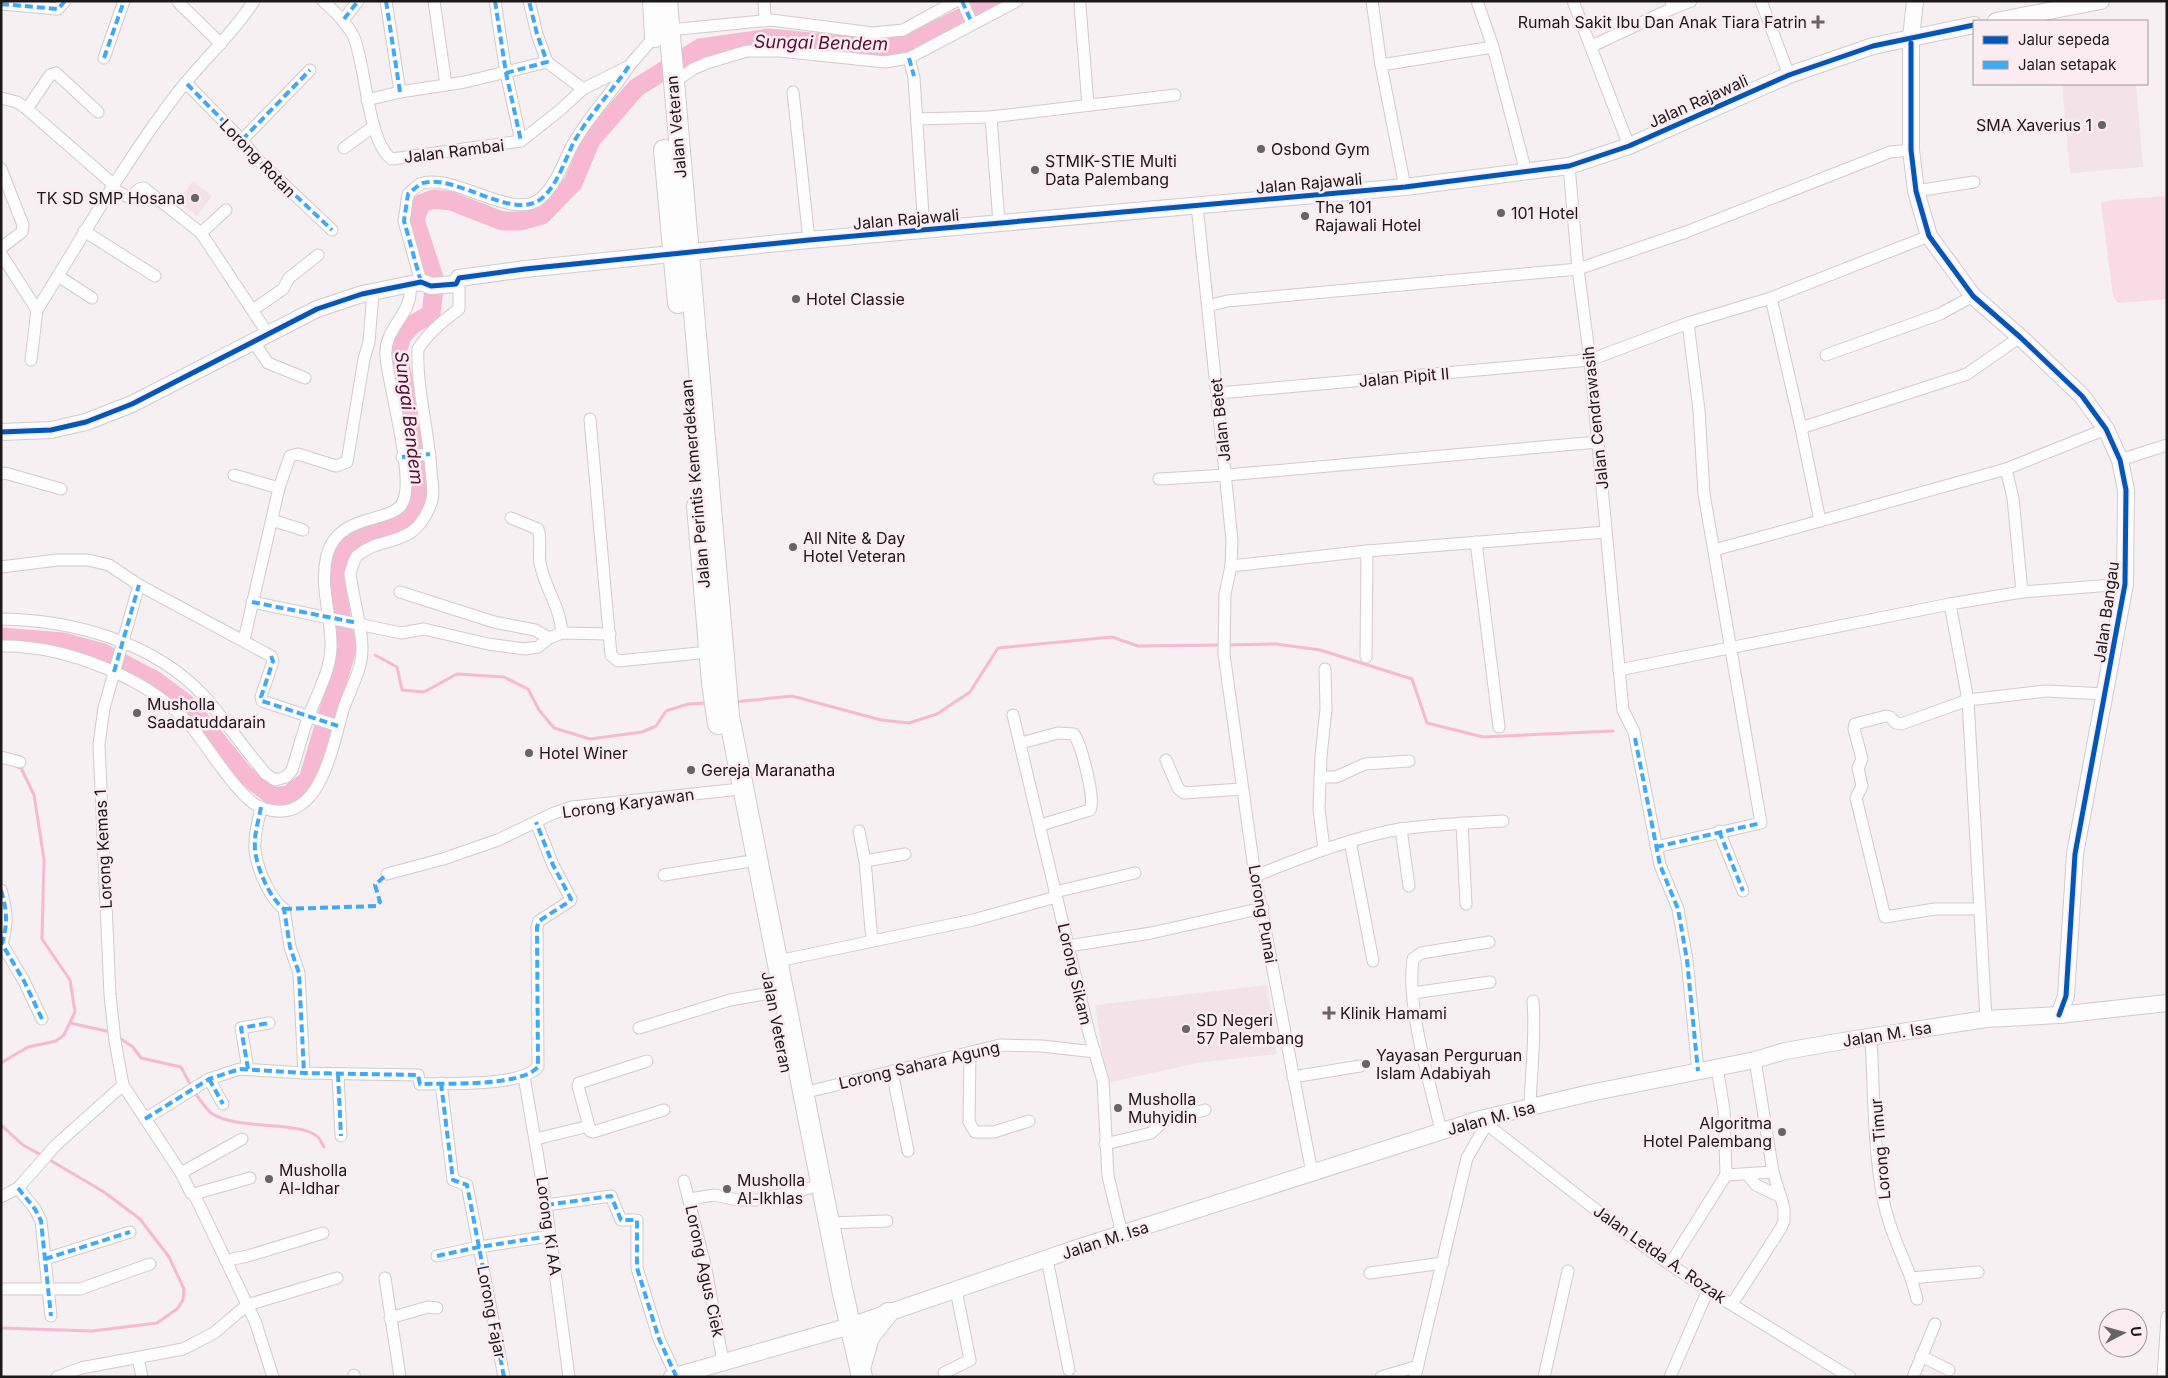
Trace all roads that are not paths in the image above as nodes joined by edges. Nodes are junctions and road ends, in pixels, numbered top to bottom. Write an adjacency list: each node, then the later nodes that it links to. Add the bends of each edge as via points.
1 (65, 1): 23 (street, via 58,9)
2 (124, 1): 37 (street)
3 (323, 1): 27 (street, Jalan Rambai)
4 (358, 1): 27 (street)
5 (386, 1): 49 (street)
6 (434, 1): 47 (street)
7 (495, 1): 43 (street)
8 (529, 1): 39 (street)
9 (653, 1): 32 (highway, Jalan Veteran)
10 (667, 1): 32 (highway, Jalan Veteran)
11 (764, 1): 28 (street)
12 (956, 1): 28 (street, via 902,30 873,33)
13 (962, 1): 30 (street)
14 (1017, 1): 30 (street)
15 (1372, 1): 41 (street)
16 (1477, 1): 35 (street)
17 (1573, 1): 36 (street)
18 (1691, 1): 26 (street)
19 (1761, 1): 44 (street)
20 (1915, 1): 33 (street, Jalan Bangau)
21 (2101, 1): 29 (street)
22 (178, 2): 34 (street)
23 (1, 4)
24 (248, 4): 34 (street)
25 (1080, 5): 54 (street)
26 (1672, 5): 36 (street)
27 (344, 19): 53 (street, Jalan Rambai, via 356,46)
28 (765, 20): 32 (street)
29 (2001, 20)
30 (971, 21): 38 (street)
31 (1973, 25): 33 (street, Jalan Rajawali)
32 (662, 38): 40 (street, Jalan Rambai); 45 (highway, Jalan Veteran)
33 (1916, 39): 44 (street, Jalan Rajawali); 64 (street, Jalan Bangau)
34 (221, 44): 46 (street)
35 (1493, 46): 41 (street); 67 (street)
36 (1592, 46): 62 (street)
37 (104, 58)
38 (908, 58): 45 (street, via 885,62 780,51 747,51 708,62); 58 (street, via 914,76)
39 (547, 62): 43 (street); 48 (street)
40 (629, 66): 48 (street, Jalan Rambai); 89 (street, via 576,139 558,176 540,199 522,205 434,181 421,183 408,194 404,221)
41 (1381, 66): 70 (street)
42 (310, 70): 60 (street)
43 (506, 73): 47 (street); 61 (street)
44 (1789, 75): 62 (street, Jalan Rajawali)
45 (668, 81): 83 (highway, Jalan Veteran)
46 (186, 84): 60 (street, Lorong Rotan); 69 (street)
47 (446, 85): 49 (street)
48 (583, 89): 61 (street, Jalan Rambai)
49 (400, 92): 53 (street)
50 (792, 92): 80 (street)
51 (1176, 95): 54 (street)
52 (1, 98): 55 (street, via 13,100)
53 (367, 100): 59 (street, Jalan Rambai)
54 (1088, 105): 57 (street)
55 (27, 109): 56 (street, via 50,75 56,74); 69 (street)
56 (98, 112)
57 (991, 117): 58 (street); 74 (street)
58 (917, 120): 76 (street)
59 (374, 126): 61 (street, Jalan Rambai, via 386,153 392,158); 63 (street)
60 (242, 140): 75 (street, Lorong Rotan, via 264,166)
61 (521, 141)
62 (1630, 146): 65 (street, Jalan Rajawali)
63 (344, 148)
64 (1911, 150): 71 (street, Jalan Bangau); 85 (street, via 1890,152 1686,232)
65 (1569, 166): 67 (street, Jalan Rajawali); 85 (street, Jalan Cendrawasih)
66 (1, 169): 81 (street, via 23,225 22,232)
67 (1526, 172): 70 (street, Jalan Rajawali)
68 (1974, 182): 71 (street)
69 (112, 186): 77 (street); 78 (street, via 130,198 144,188)
70 (1405, 186): 72 (street, Jalan Rajawali)
71 (1916, 191): 79 (street, Jalan Bangau)
72 (1197, 205): 74 (street, Jalan Rajawali); 94 (street, Jalan Betet)
73 (226, 210): 78 (street)
74 (999, 223): 76 (street, Jalan Rajawali)
75 (332, 230)
76 (924, 230): 80 (street, Jalan Rajawali)
77 (84, 231): 86 (street); 87 (street)
78 (201, 233): 96 (street)
79 (1929, 236): 91 (street, Jalan Bangau); 93 (street, Jalan Pipit II)
80 (809, 240): 83 (street, Jalan Rajawali)
81 (1, 248)
82 (1, 254): 95 (street)
83 (682, 254): 88 (street, Jalan Rajawali, via 526,269); 147 (highway, Jalan Perintis Kemerdekaan)
84 (318, 255): 96 (street, via 289,278 283,289)
85 (1578, 269): 94 (street, via 1227,301); 102 (street, Jalan Cendrawasih)
86 (58, 276): 92 (street); 95 (street)
87 (155, 276)
88 (458, 281): 89 (street, Jalan Rajawali); 111 (street, via 460,309 425,337 418,349)
89 (421, 284): 90 (street, Jalan Rajawali); 112 (street, via 388,336 386,346)
90 (373, 292): 98 (street, Jalan Rajawali, via 317,309); 120 (street, via 369,342 347,462 336,466 294,454 290,456)
91 (1973, 296): 99 (street, Jalan Bangau); 100 (street, via 1940,314)
92 (92, 298)
93 (1771, 298): 97 (street, Jalan Pipit II); 106 (street)
94 (1208, 306): 104 (street, Jalan Betet)
95 (37, 310): 101 (street)
96 (253, 310): 98 (street)
97 (1688, 323): 102 (street, Jalan Pipit II); 128 (street, via 1699,410 1704,494)
98 (261, 337): 103 (street, via 268,363); 108 (street, Jalan Rajawali, via 132,404 86,422 51,430)
99 (2020, 337): 106 (street, via 1967,374); 107 (street, Jalan Bangau, via 2082,396)
100 (1826, 355)
101 (31, 360)
102 (1590, 360): 104 (street, Jalan Pipit II); 109 (street, Jalan Cendrawasih)
103 (305, 378)
104 (1218, 394): 117 (street, Jalan Betet)
105 (590, 419): 141 (street)
106 (1801, 428): 123 (street)
107 (2106, 429): 113 (street, Jalan Bangau); 114 (street)
108 (1, 432)
109 (1598, 442): 117 (street); 125 (street, Jalan Cendrawasih)
110 (2167, 445): 113 (street)
111 (427, 455): 112 (street); 139 (street, via 432,499 424,518 412,532 368,550 357,556 353,563 350,574)
112 (405, 457): 138 (street, via 406,488 402,506 354,525 331,541 323,575 325,598)
113 (2120, 460): 131 (street, Jalan Bangau, via 2126,490)
114 (2006, 468): 123 (street); 134 (street, via 2013,498)
115 (1, 474): 119 (street, via 5,472)
116 (234, 475): 120 (street)
117 (1227, 475): 118 (street); 129 (street, Jalan Betet)
118 (1159, 479)
119 (61, 488)
120 (279, 488): 122 (street)
121 (511, 518): 140 (street, via 538,528 544,581 561,617)
122 (272, 520): 124 (street); 135 (street)
123 (1820, 521): 128 (street)
124 (303, 530)
125 (1606, 532): 126 (street); 152 (street, Jalan Cendrawasih)
126 (1476, 542): 127 (street); 159 (street)
127 (1367, 550): 129 (street); 149 (street)
128 (1714, 550): 146 (street, via 1721,604)
129 (1231, 566): 148 (street, Jalan Betet, via 1225,594)
130 (1, 567): 132 (street, via 88,560 109,565)
131 (2125, 584): 134 (street); 153 (street, Jalan Bangau)
132 (139, 585): 143 (street); 145 (street, Lorong Kemas 1)
133 (400, 592): 142 (street, via 494,622 535,630)
134 (2022, 592): 136 (street)
135 (252, 602): 138 (street); 143 (street)
136 (1950, 604): 146 (street); 154 (street)
137 (1, 619): 145 (street, via 83,629)
138 (334, 619): 139 (street); 157 (street, via 328,670)
139 (356, 623): 142 (street, via 403,633 424,629 525,649 541,646); 158 (street, via 362,642 360,662)
140 (562, 633): 141 (street); 142 (street)
141 (610, 634): 147 (street, via 611,655 618,661)
142 (549, 638)
143 (244, 640): 157 (street, via 272,659 262,701)
144 (1, 646): 151 (street, via 52,652)
145 (121, 646): 151 (street, Lorong Kemas 1); 157 (street, via 165,665 203,696 250,755 275,780 286,777 292,770)
146 (1731, 646): 152 (street); 175 (street, via 1762,823)
147 (716, 652): 155 (highway, Jalan Perintis Kemerdekaan)
148 (1224, 654): 166 (street, Lorong Punai)
149 (1366, 657)
150 (1325, 668): 165 (street, via 1326,719)
151 (115, 670): 168 (street, via 182,718 239,791); 227 (street, Lorong Kemas 1, via 104,708 99,757 110,995)
152 (1619, 670): 177 (street, Jalan Cendrawasih, via 1623,710 1634,732)
153 (2106, 694): 154 (street, via 2046,691); 202 (street, Jalan Bangau, via 2075,854)
154 (1968, 700): 192 (street); 192 (street, via 1901,724 1890,716 1856,722 1854,729 1862,759 1858,768 1862,786 1856,798 1886,917 1935,909)
155 (722, 715): 167 (highway, Jalan Veteran); 197 (highway, Jalan Veteran)
156 (1013, 715): 160 (street, Lorong Sikam)
157 (314, 717): 158 (street)
158 (336, 725): 168 (street, via 325,774 311,794 300,806 289,810)
159 (1498, 726)
160 (1021, 743): 172 (street, Lorong Sikam); 172 (street, via 1058,733 1074,734 1092,797 1092,807 1087,812)
161 (1, 757): 163 (street)
162 (1166, 760): 166 (street, via 1178,788 1184,793)
163 (20, 762)
164 (1409, 762): 165 (street, via 1365,764 1336,777)
165 (1320, 777): 178 (street)
166 (1242, 789): 185 (street, Lorong Punai)
167 (731, 790): 170 (street, Lorong Karyawan, via 572,807); 181 (highway, Jalan Veteran)
168 (261, 807): 221 (street, via 254,844 268,890 284,909 290,947 299,973)
169 (1503, 821): 171 (street)
170 (536, 822): 183 (street, Lorong Karyawan, via 498,840); 223 (street, via 571,899 539,921 537,927 538,1067)
171 (1462, 823): 173 (street); 190 (street)
172 (1041, 825): 189 (street, Lorong Sikam)
173 (1401, 829): 176 (street); 186 (street)
174 (859, 831): 180 (street)
175 (1719, 831): 177 (street); 188 (street)
176 (1350, 841): 178 (street); 198 (street)
177 (1656, 847): 220 (street, Jalan Cendrawasih, via 1663,875 1678,908 1687,960)
178 (1324, 848): 185 (street)
179 (905, 854): 180 (street)
180 (865, 861): 193 (street)
181 (745, 862): 184 (street); 201 (highway, Jalan Veteran)
182 (1135, 873): 189 (street)
183 (386, 874)
184 (664, 876)
185 (1255, 876): 191 (street, Lorong Punai)
186 (1409, 886)
187 (1, 890): 195 (street, via 7,913)
188 (1742, 891)
189 (1056, 894): 193 (street, via 973,920); 196 (street, Lorong Sikam)
190 (1466, 904)
191 (1263, 908): 196 (street, via 1151,933); 224 (street, Lorong Punai)
192 (1979, 909): 208 (street)
193 (872, 941): 197 (street)
194 (1489, 942): 200 (street, via 1417,955 1412,962)
195 (2, 944): 207 (street)
196 (1068, 946): 213 (street, Lorong Sikam)
197 (778, 961): 228 (highway, Jalan Veteran)
198 (1373, 961)
199 (1490, 982): 200 (street)
200 (1413, 992): 237 (street)
201 (771, 993): 210 (street, via 730,1000); 251 (highway, Jalan Veteran)
202 (2066, 996): 205 (street); 206 (street, Jalan Bangau)
203 (1533, 1001): 230 (street, via 1535,1042)
204 (2167, 1003): 205 (street, Jalan M. Isa)
205 (2076, 1013): 206 (street, Jalan M. Isa)
206 (2059, 1015): 208 (street, Jalan M. Isa)
207 (42, 1019)
208 (1986, 1019): 211 (street, Jalan M. Isa)
209 (269, 1023): 218 (street, via 241,1028)
210 (639, 1028)
211 (1872, 1037): 214 (street, Jalan M. Isa); 276 (street, Lorong Timur, via 1883,1200)
212 (970, 1052): 213 (street, Lorong Sahara Agung, via 1010,1044); 219 (street, Lorong Sahara Agung); 234 (street, via 971,1128 975,1132 994,1132)
213 (1095, 1052): 241 (street, Lorong Sikam, via 1105,1093)
214 (1755, 1060): 217 (street, Jalan M. Isa); 243 (street)
215 (647, 1061): 236 (street, via 578,1084)
216 (1360, 1066): 224 (street)
217 (1717, 1067): 220 (street, Jalan M. Isa); 247 (street, via 1724,1110)
218 (248, 1070): 221 (street); 225 (street, via 240,1069)
219 (892, 1071): 228 (street, Lorong Sahara Agung); 242 (street)
220 (1698, 1071): 230 (street, Jalan M. Isa)
221 (304, 1074): 222 (street)
222 (338, 1074): 226 (street, via 418,1075 420,1084); 238 (street)
223 (524, 1076): 226 (street, via 484,1083); 240 (street, Lorong Ki AA)
224 (1293, 1077): 245 (street, Lorong Punai)
225 (209, 1079): 229 (street); 233 (street)
226 (441, 1083): 263 (street, Lorong Fajar, via 453,1180 467,1185)
227 (123, 1085): 233 (street); 250 (street, via 45,1157)
228 (803, 1093): 258 (highway, Jalan Veteran)
229 (223, 1104)
230 (1530, 1107): 235 (street, Jalan M. Isa)
231 (664, 1110): 236 (street, via 593,1132)
232 (1205, 1110): 241 (street, via 1165,1120 1151,1133)
233 (145, 1119): 244 (street)
234 (1029, 1121)
235 (1483, 1122): 237 (street, Jalan M. Isa); 268 (street, via 1468,1158); 270 (street, Jalan Letda A. Rozak)
236 (589, 1126): 240 (street)
237 (1441, 1131): 245 (street, Jalan M. Isa)
238 (342, 1136)
239 (242, 1139): 244 (street)
240 (536, 1139): 256 (street, Lorong Ki AA)
241 (1105, 1144): 261 (street, Lorong Sikam, via 1108,1176)
242 (908, 1151)
243 (1773, 1172): 246 (street); 254 (street)
244 (181, 1173): 252 (street)
245 (1312, 1173): 261 (street, Jalan M. Isa)
246 (1747, 1174): 247 (street); 254 (street, via 1756,1185)
247 (1726, 1175): 270 (street)
248 (250, 1178): 252 (street)
249 (684, 1180): 255 (street, Lorong Agus Ciek)
250 (18, 1188): 253 (street); 265 (street, via 41,1221)
251 (810, 1188): 255 (street, via 756,1200 714,1195); 290 (highway, Jalan Veteran)
252 (194, 1194): 267 (street)
253 (1, 1197)
254 (1781, 1198): 282 (street, via 1784,1214 1781,1228)
255 (690, 1199): 293 (street, Lorong Agus Ciek)
256 (546, 1205): 262 (street, Lorong Ki AA); 300 (street, via 611,1196 621,1220 636,1219 638,1268 659,1339)
257 (887, 1221): 258 (street)
258 (829, 1224): 290 (highway, Jalan Veteran)
259 (130, 1232): 265 (street)
260 (323, 1233): 267 (street)
261 (1122, 1234): 266 (street, Jalan M. Isa)
262 (550, 1236): 263 (street); 306 (street, Lorong Ki AA)
263 (479, 1247): 264 (street); 305 (street, Lorong Fajar)
264 (436, 1256)
265 (45, 1259): 278 (street)
266 (1048, 1259): 279 (street, Jalan M. Isa); 294 (street)
267 (228, 1260): 283 (street)
268 (1443, 1263): 273 (street); 297 (street)
269 (150, 1264): 278 (street, via 80,1289)
270 (1670, 1264): 280 (street, Jalan Letda A. Rozak)
271 (1568, 1271): 308 (street)
272 (1978, 1272): 276 (street)
273 (1370, 1273)
274 (337, 1278): 283 (street)
275 (385, 1278): 288 (street)
276 (1911, 1278): 281 (street, Lorong Timur)
277 (1, 1289): 278 (street)
278 (48, 1289): 286 (street)
279 (956, 1290): 285 (street, Jalan M. Isa); 298 (street, via 970,1360)
280 (1708, 1290): 282 (street, Jalan Letda A. Rozak); 309 (street)
281 (1917, 1299)
282 (1732, 1304): 310 (street, Jalan Letda A. Rozak)
283 (247, 1305): 292 (street, via 214,1333 183,1349); 303 (street, via 258,1326)
284 (437, 1308): 288 (street, via 428,1307)
285 (888, 1313): 290 (street, Jalan M. Isa); 299 (highway, via 869,1337)
286 (51, 1316)
287 (2167, 1317): 312 (street)
288 (390, 1318): 304 (street)
289 (1935, 1324): 291 (street)
290 (844, 1328): 293 (street, Jalan M. Isa); 299 (highway)
291 (1921, 1356): 295 (street); 311 (street)
292 (138, 1358): 301 (street, via 81,1368); 302 (street)
293 (723, 1362): 296 (street, Jalan M. Isa)
294 (1069, 1370)
295 (1949, 1370)
296 (704, 1372): 300 (street, Jalan M. Isa)
297 (1417, 1372): 307 (street)
298 (944, 1373)
299 (857, 1374)
300 (674, 1376)
301 (58, 1377)
302 (142, 1377)
303 (272, 1377)
304 (400, 1377)
305 (504, 1377)
306 (569, 1377)
307 (1381, 1377)
308 (1544, 1377)
309 (1670, 1377)
310 (1850, 1377)
311 (1913, 1377)
312 (2163, 1377)

